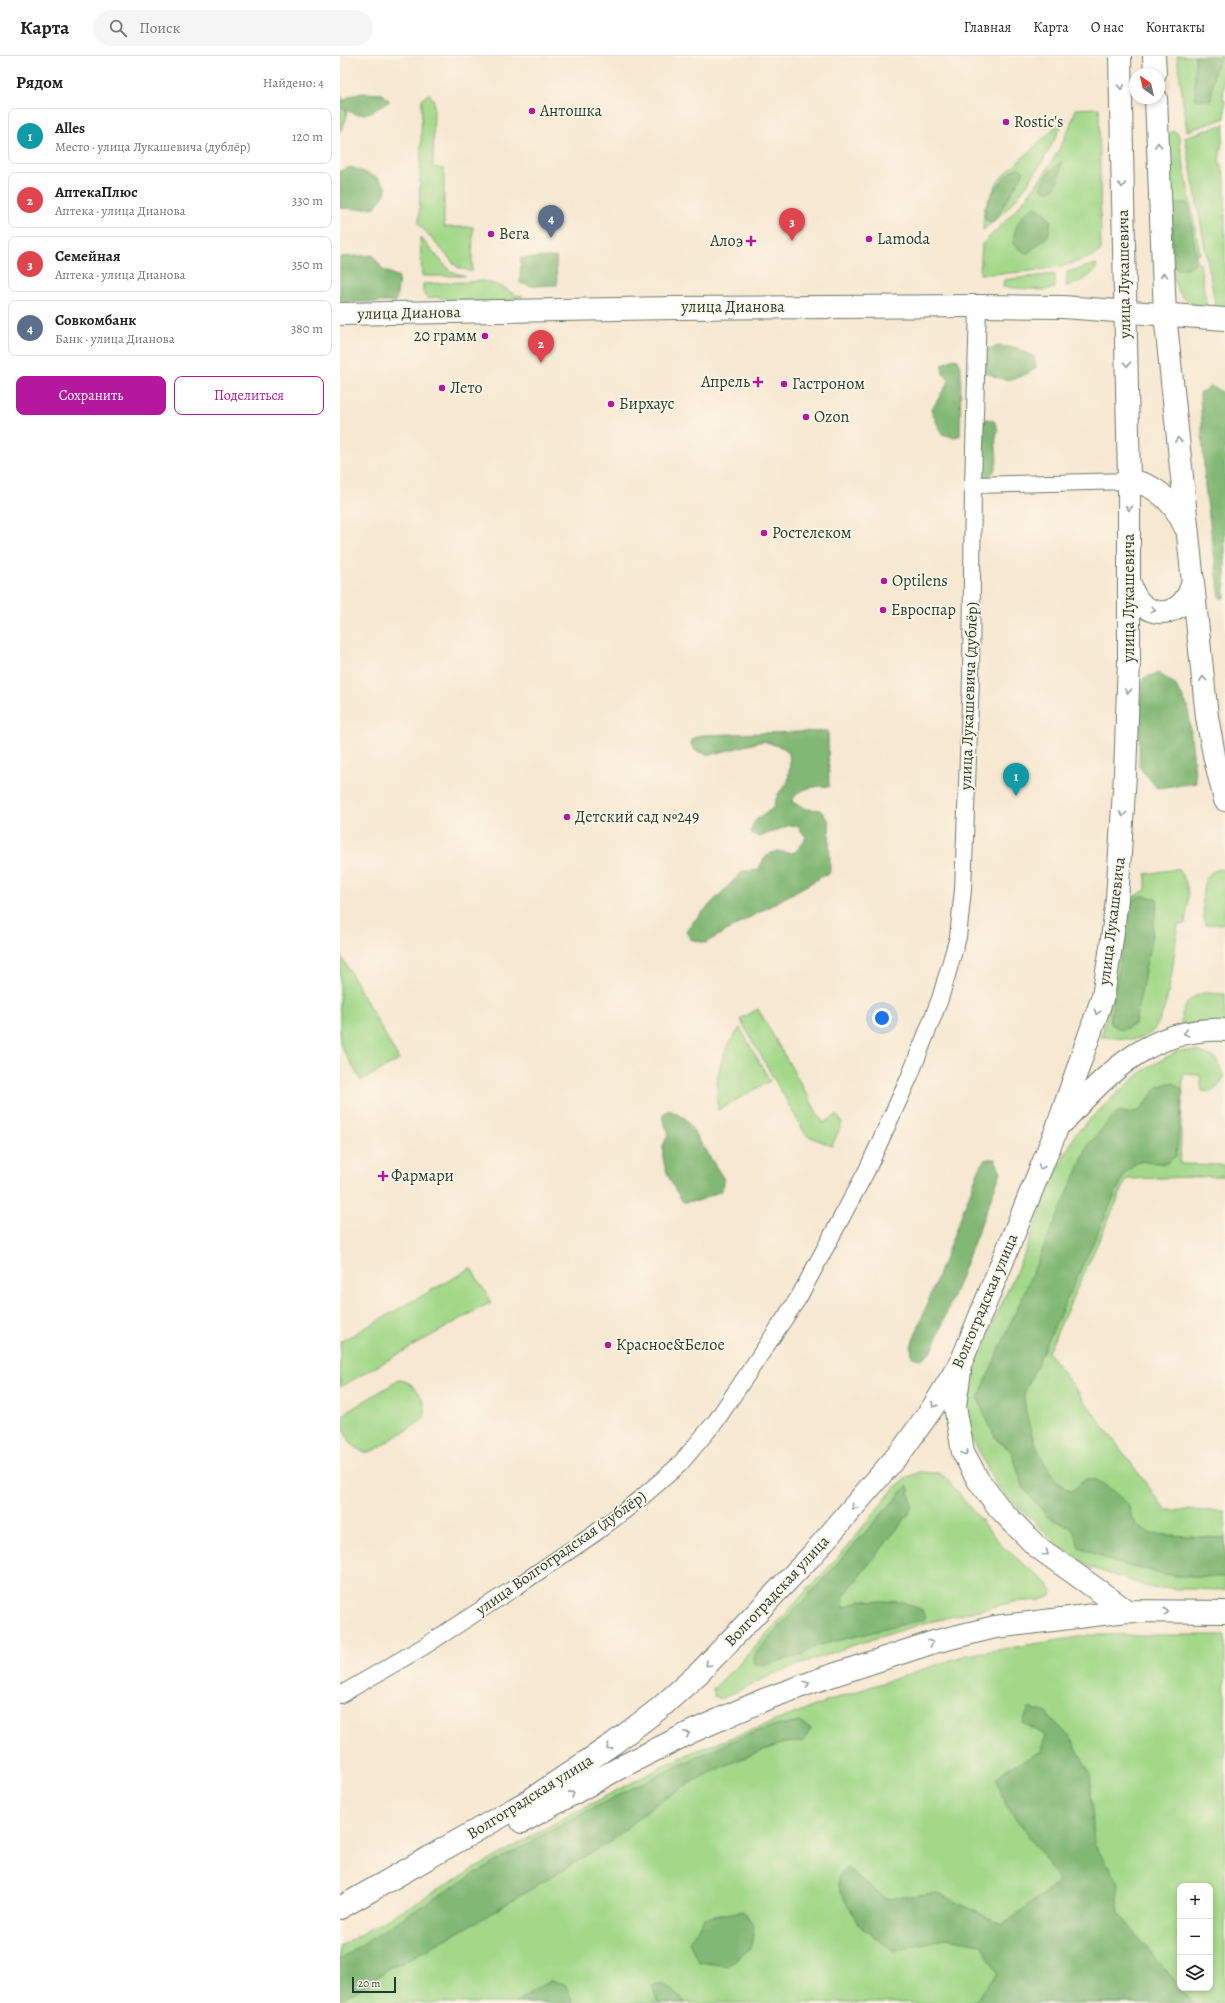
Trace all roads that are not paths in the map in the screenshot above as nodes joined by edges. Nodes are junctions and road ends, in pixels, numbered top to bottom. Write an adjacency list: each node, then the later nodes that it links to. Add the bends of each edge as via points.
1 (1120, 56): 6 (main road, улица Лукашевича, one-way to 6)
2 (1154, 56): 3 (main road)
3 (1155, 68)
4 (1156, 104): 8 (main road, one-way to 4)
5 (978, 306): 6 (main road, улица Дианова); 7 (main road, улица Дианова); 11 (street, улица Лукашевича (дублёр))
6 (1125, 311): 8 (main road, улица Дианова); 10 (main road, улица Лукашевича, one-way to 10)
7 (340, 314)
8 (1165, 314): 9 (main road, улица Дианова); 12 (main road, one-way to 8)
9 (1225, 319)
10 (1130, 482): 11 (street); 12 (main road, via 1151,488 1167,499 1179,515); 14 (main road, улица Лукашевича, one-way to 14)
11 (973, 485): 17 (street, улица Лукашевича (дублёр), via 971,678 963,890 958,937 940,999)
12 (1188, 534): 13 (main road)
13 (1193, 579): 14 (main road, one-way to 13, via 1132,594 1140,604 1150,610 1162,612 1174,609 1184,602 1191,591); 15 (main road, one-way to 13, via 1208,717)
14 (1129, 582): 18 (main road, улица Лукашевича, one-way to 18, via 1125,775 1117,899 1111,947 1103,996)
15 (1225, 800)
16 (1225, 1030): 18 (main road, one-way to 18, via 1183,1033 1142,1050 1089,1093)
17 (909, 1078): 22 (street, улица Волгоградская (дублёр), via 863,1180 799,1298 716,1421 679,1465 594,1534 516,1587 424,1647)
18 (1056, 1131): 19 (main road, Волгоградская улица, one-way to 19)
19 (962, 1360): 20 (main road, one-way to 20, via 955,1406 963,1452 978,1480 1000,1509 1036,1546); 23 (main road, Волгоградская улица, one-way to 23, via 903,1449 812,1555 700,1672 660,1708 530,1800)
20 (1128, 1611): 21 (main road, Волгоградская улица, one-way to 21); 24 (main road, Волгоградская улица, one-way to 20, via 621,1767 766,1699 942,1640 995,1627)
21 (1225, 1612)
22 (340, 1695)
23 (340, 1908)
24 (340, 1925)

